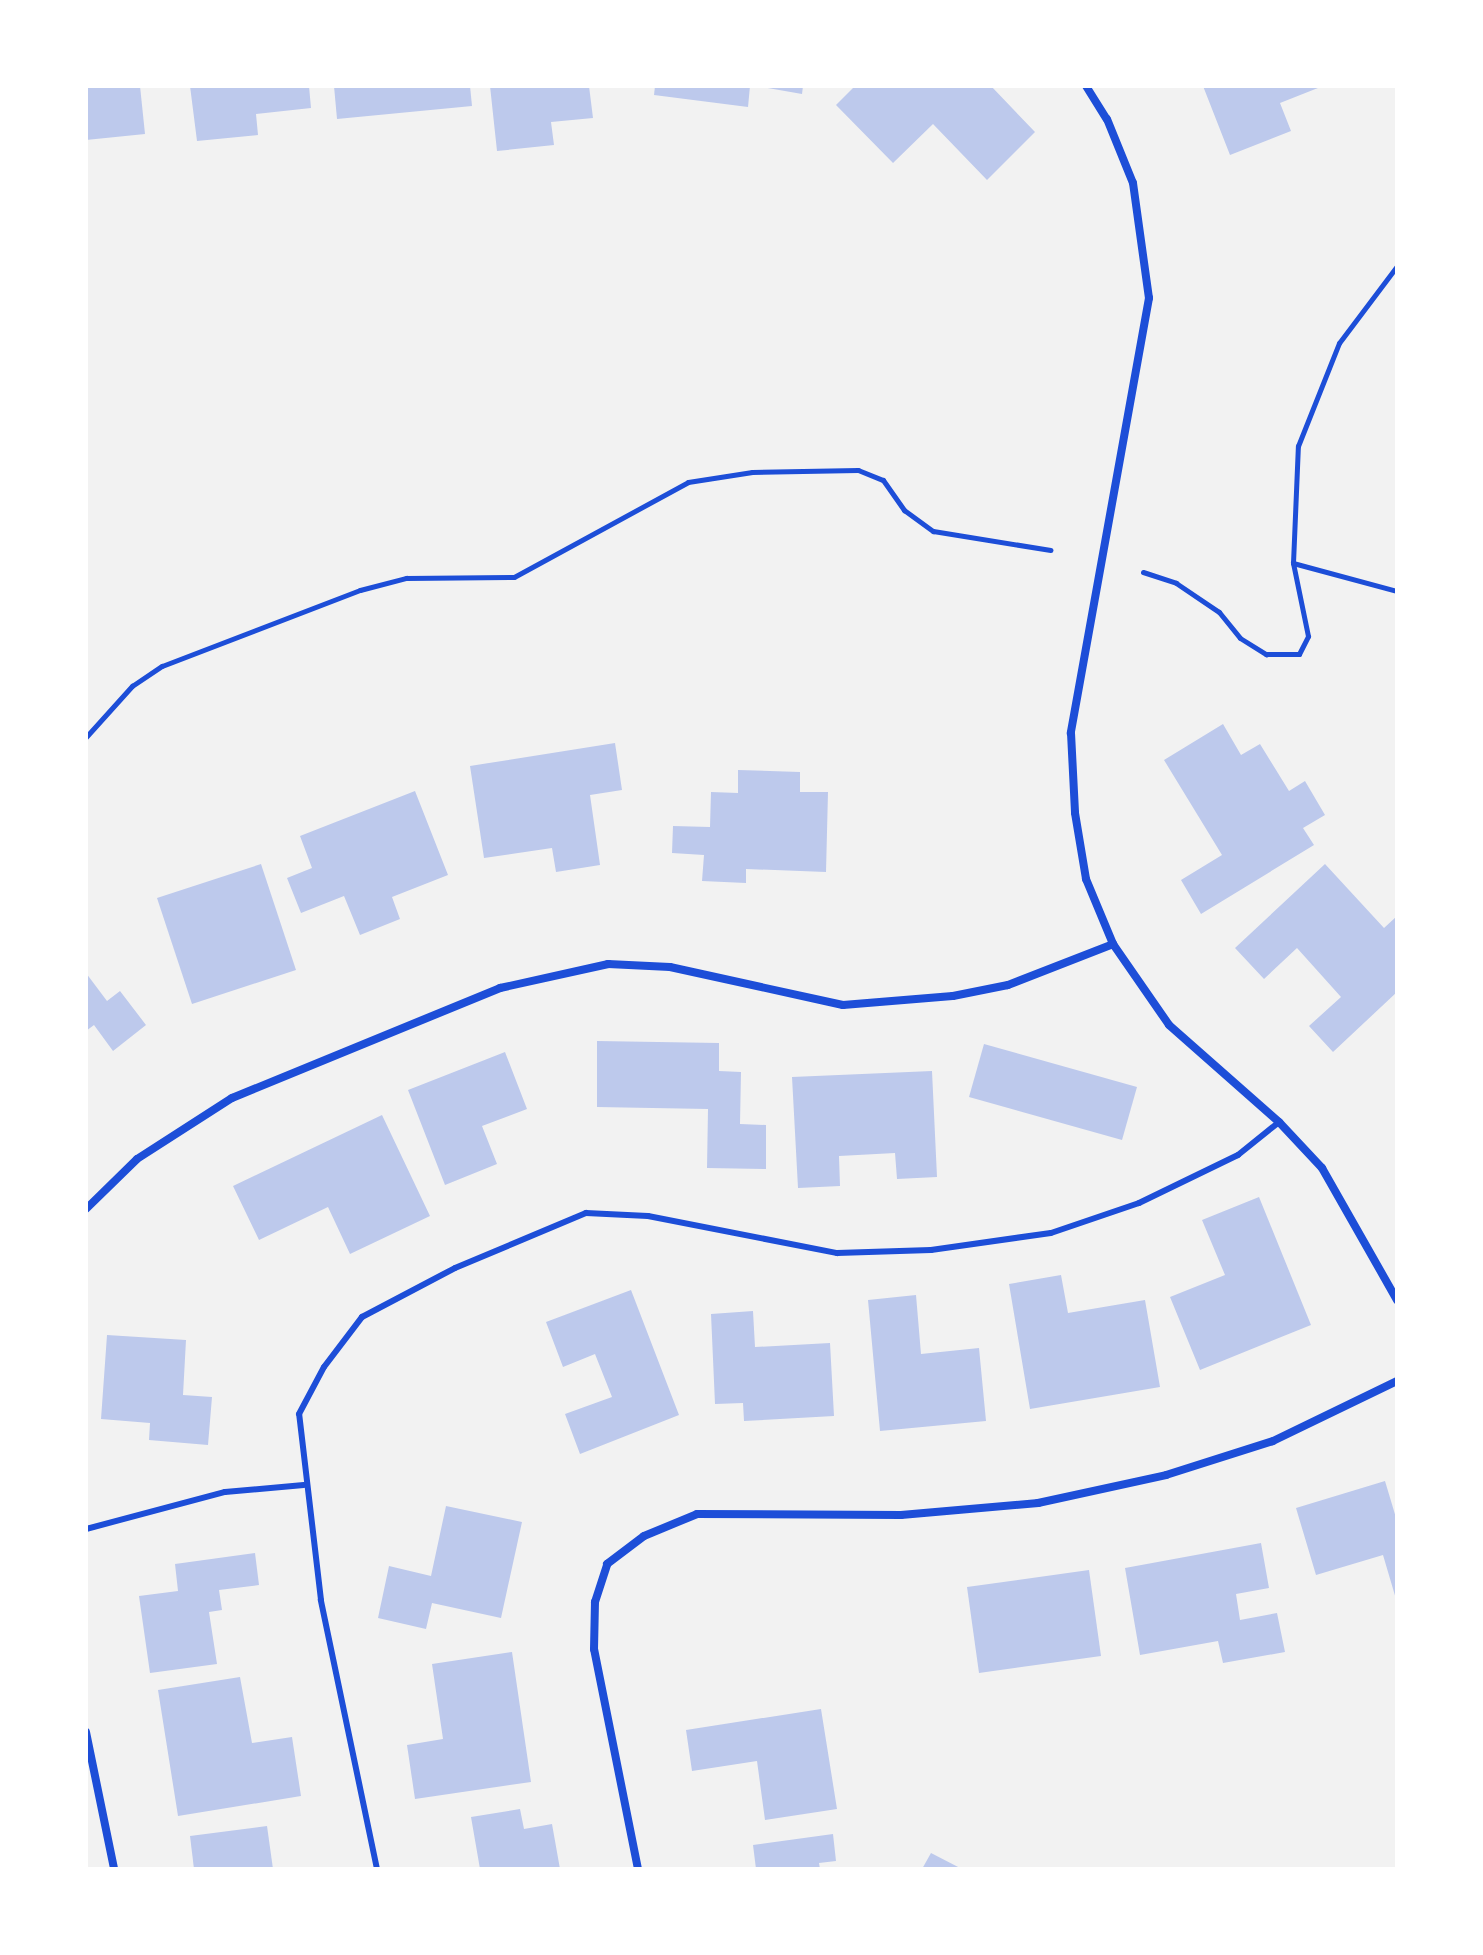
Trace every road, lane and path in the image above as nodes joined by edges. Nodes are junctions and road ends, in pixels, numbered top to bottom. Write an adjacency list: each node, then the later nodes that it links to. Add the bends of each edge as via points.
1 (1086, 86): 8 (street, via 1107,119 1133,183 1149,298 1071,733 1075,813 1086,879)
2 (1397, 266): 4 (path, via 1339,343 1298,446)
3 (1050, 550): 7 (path, via 933,531 904,510 883,480 858,470 752,472 688,482 514,577 406,578 360,590 162,666 132,686)
4 (1293, 563): 5 (path, via 1308,636 1299,654 1266,654 1198,597); 6 (path)
5 (1143, 572)
6 (1397, 591)
7 (86, 737)
8 (1113, 944): 9 (street, via 1169,1025); 10 (street, via 1008,985 953,996 843,1005 670,967 608,964 500,988 232,1098 137,1159)
9 (1279, 1122): 11 (street, via 1322,1168); 13 (lane, via 1238,1155 1139,1203 1051,1233 931,1250 837,1253 648,1216 586,1213 455,1268 362,1317 324,1367 299,1414)
10 (86, 1209)
11 (1397, 1300)
12 (1397, 1381): 18 (street, via 1273,1441 1166,1475 1038,1503 901,1515 697,1514 644,1536 607,1564 594,1618 594,1649)
13 (304, 1485): 14 (lane, via 225,1492); 17 (lane, via 321,1600)
14 (86, 1529)
15 (86, 1732): 16 (street)
16 (114, 1869)
17 (377, 1869)
18 (638, 1869)

